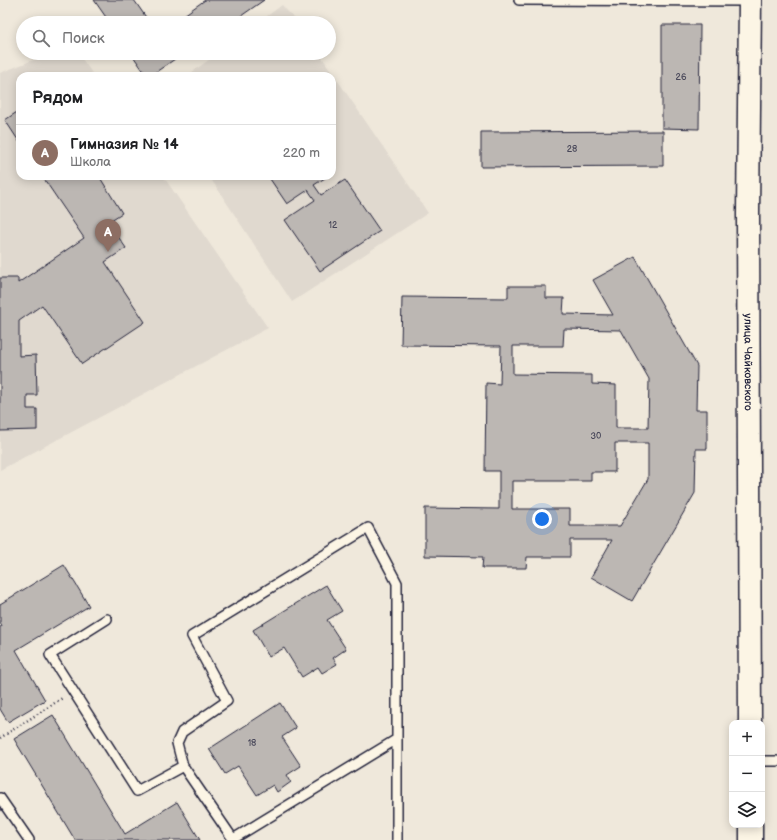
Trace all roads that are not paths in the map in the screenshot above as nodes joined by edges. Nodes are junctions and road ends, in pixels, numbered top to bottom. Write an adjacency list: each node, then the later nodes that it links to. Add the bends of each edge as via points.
1 (519, 0): 2 (lane)
2 (618, 0): 3 (lane)
3 (750, 1): 5 (street, улица Чайковского)
4 (108, 619): 9 (lane, via 50,655 136,791)
5 (750, 720)
6 (397, 739): 9 (lane, via 397,583 368,528 192,636 227,701 182,732 177,743); 12 (lane); 14 (lane)
7 (765, 761): 8 (lane)
8 (777, 761)
9 (182, 766): 12 (lane)
10 (0, 798): 13 (lane)
11 (750, 828): 15 (street)
12 (233, 839)
13 (29, 840)
14 (397, 840)
15 (751, 840)

